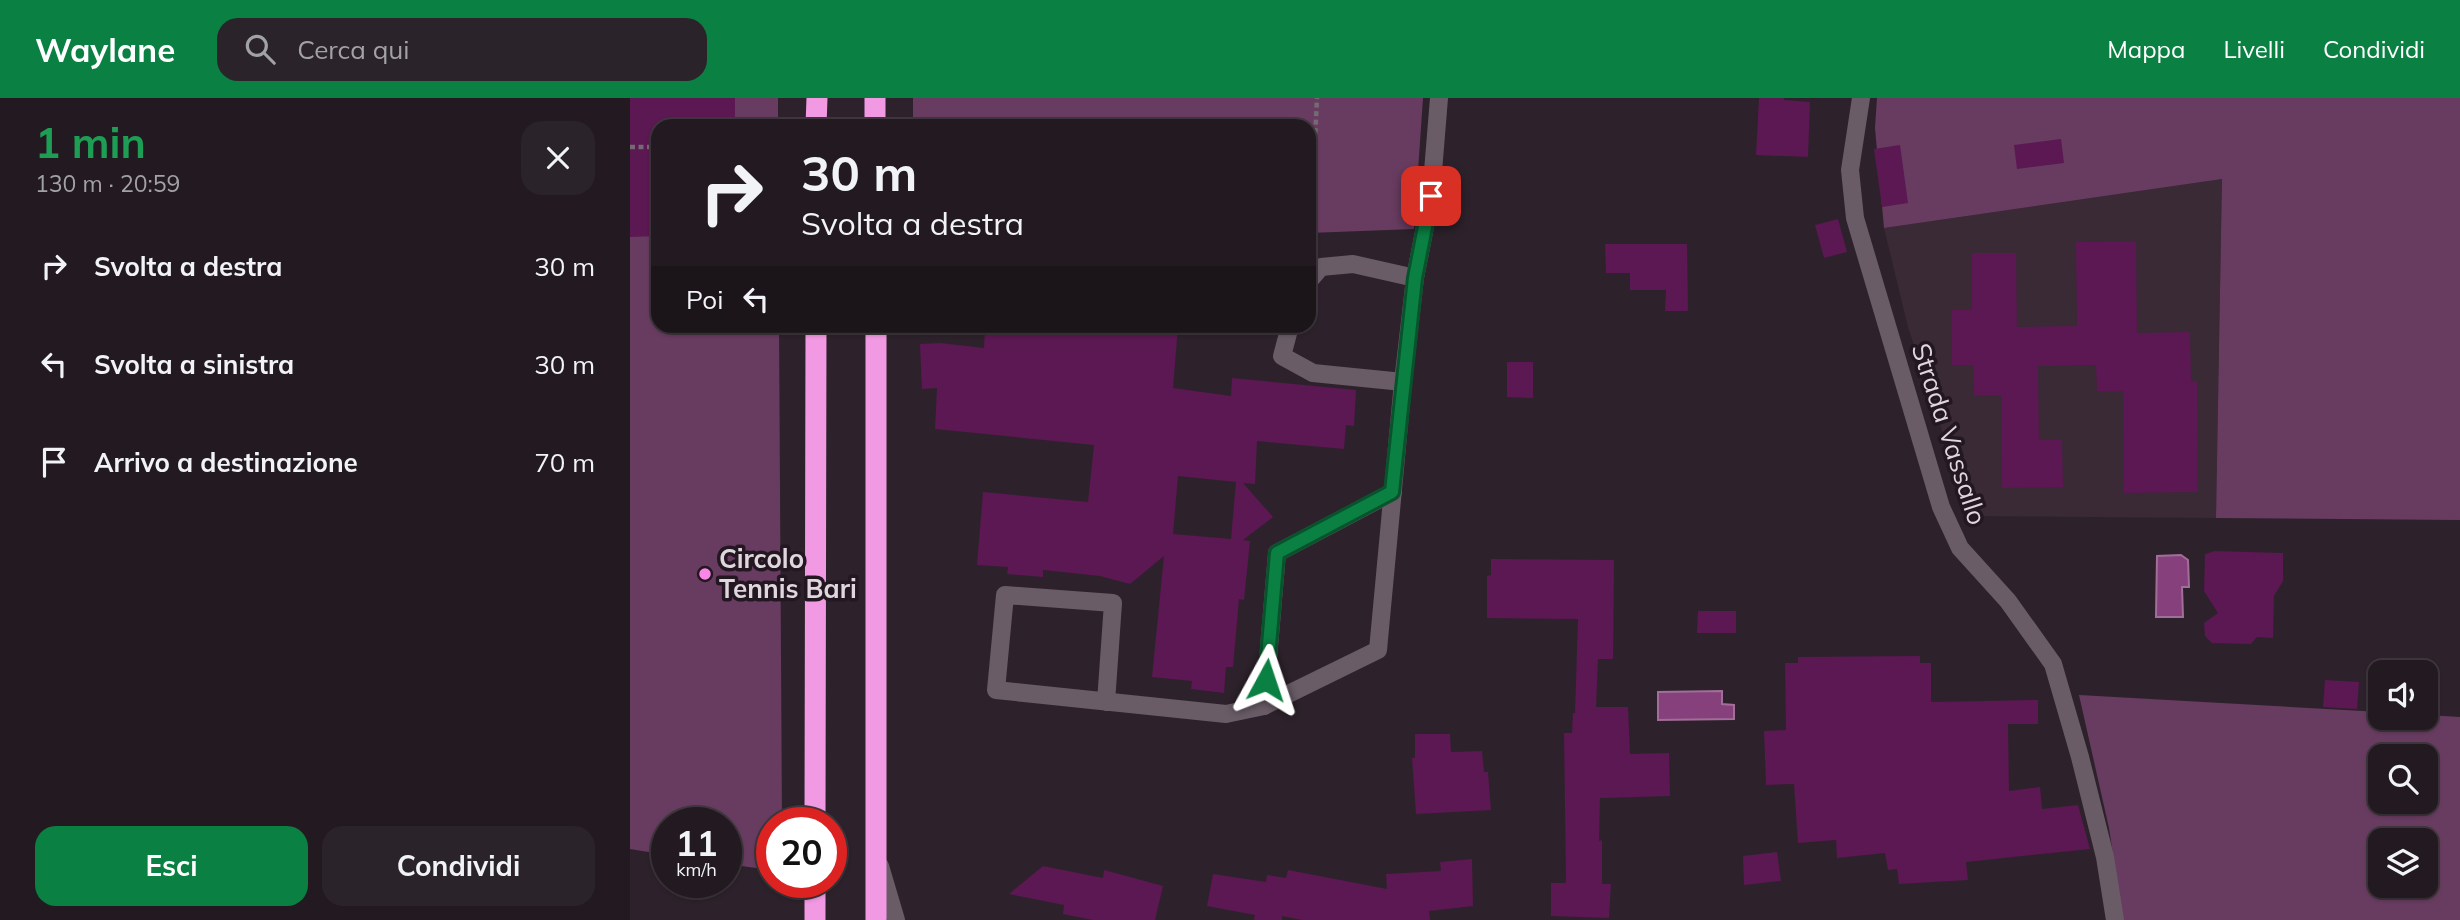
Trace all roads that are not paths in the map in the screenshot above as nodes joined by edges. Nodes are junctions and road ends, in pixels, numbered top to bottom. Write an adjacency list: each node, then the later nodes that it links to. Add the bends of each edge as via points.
1 (817, 98): 5 (highway)
2 (875, 98): 6 (highway)
3 (1438, 98): 8 (street, via 1431,196)
4 (1861, 98): 22 (street, Strada Vassallo, via 1850,170 1854,218 1941,507 1960,548 2007,601 2053,664 2105,857)
5 (817, 119)
6 (875, 119)
7 (1316, 273): 8 (street, via 1321,267 1353,264)
8 (1415, 278): 12 (street)
9 (816, 333): 16 (highway)
10 (876, 333): 17 (highway)
11 (1288, 333): 12 (street, via 1282,356 1313,373)
12 (1403, 382): 13 (street)
13 (1392, 492): 15 (street, via 1277,553); 15 (street, via 1378,650)
14 (1106, 702): 14 (street, via 1113,603 1006,594 996,690); 15 (street, via 1226,715)
15 (1264, 706)
16 (816, 807)
17 (876, 853): 20 (highway); 21 (street)
18 (815, 898): 19 (highway)
19 (815, 920)
20 (876, 920)
21 (896, 920)
22 (2115, 920)

